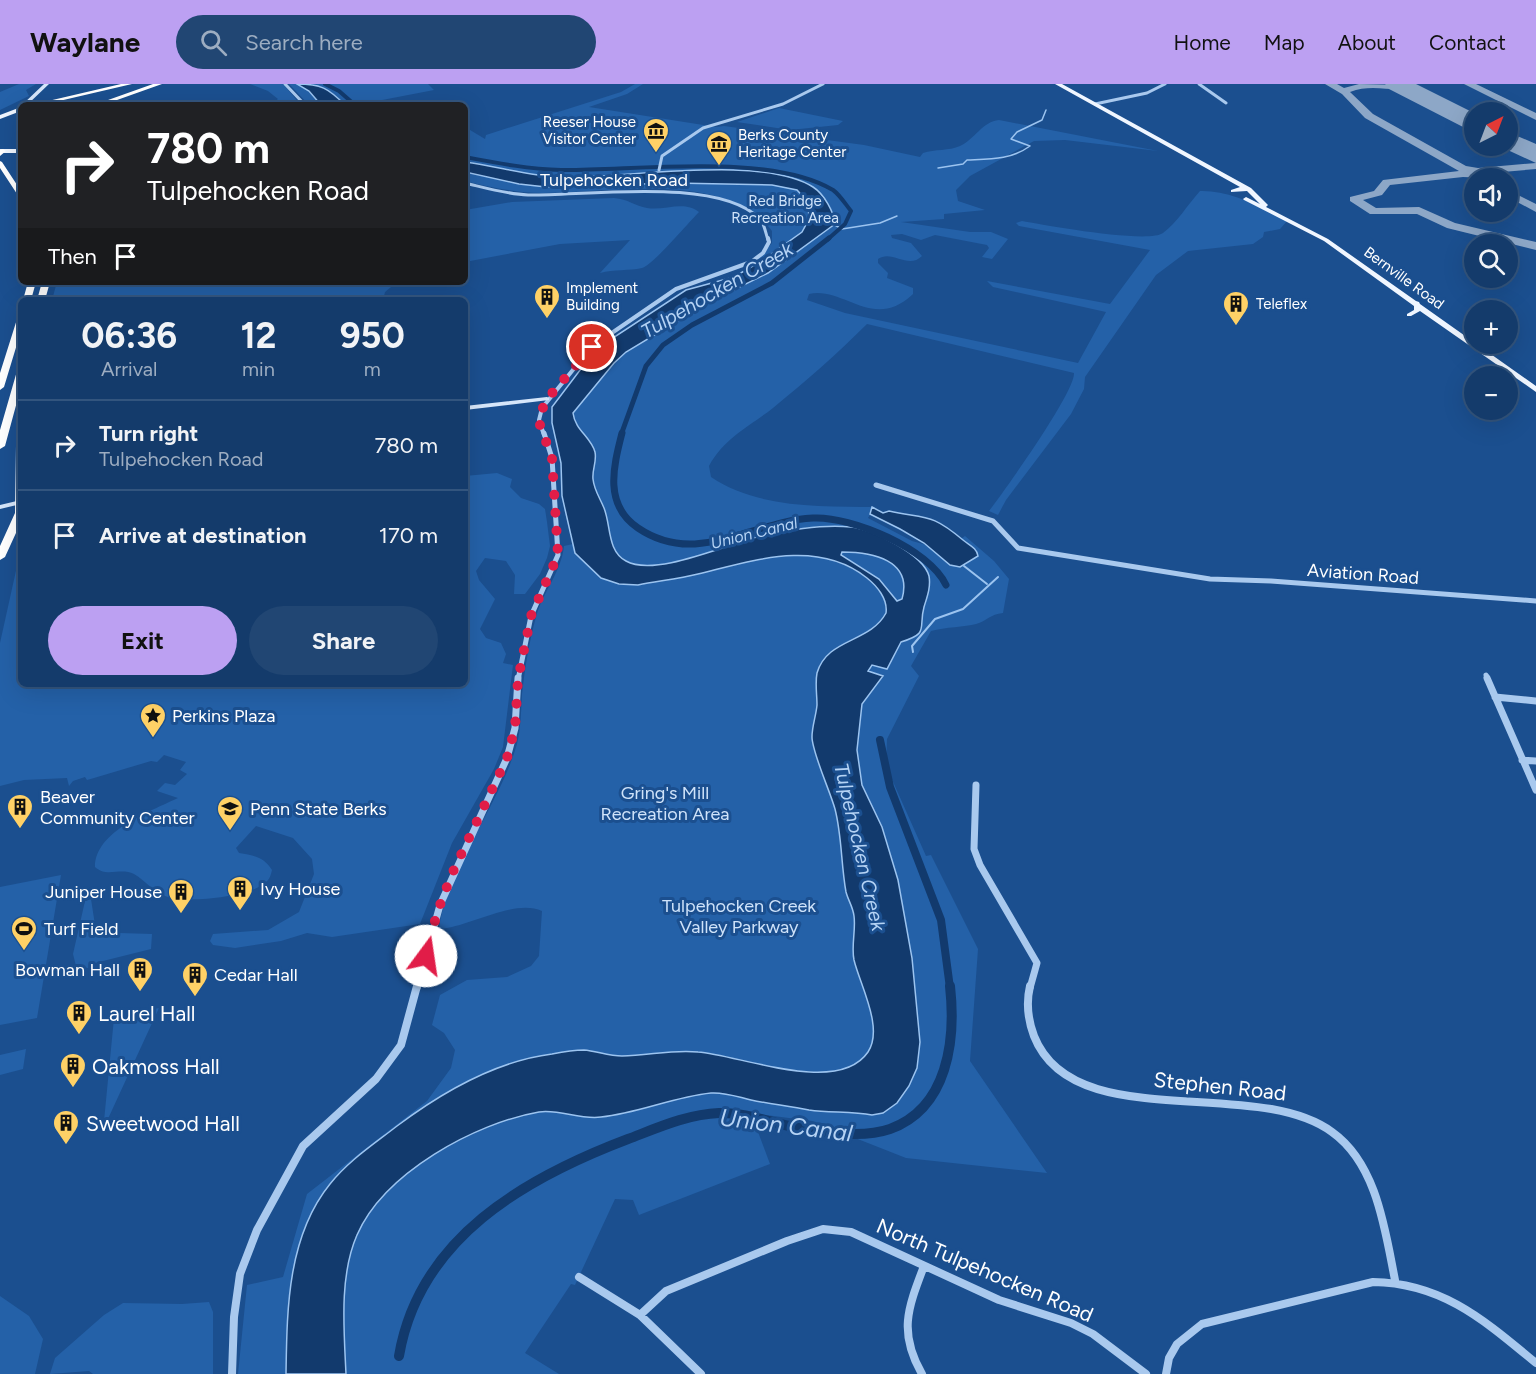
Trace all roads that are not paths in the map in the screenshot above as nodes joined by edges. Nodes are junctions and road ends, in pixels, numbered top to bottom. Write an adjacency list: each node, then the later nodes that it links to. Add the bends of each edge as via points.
1 (47, 84): 10 (main road)
2 (129, 84): 13 (highway)
3 (145, 84): 14 (highway)
4 (159, 84): 15 (highway)
5 (285, 84): 16 (street)
6 (823, 84): 24 (street, via 789,102 700,129 661,157)
7 (1058, 84): 18 (main road)
8 (1165, 84): 18 (street, via 1147,93)
9 (1199, 84): 17 (street)
10 (29, 99): 11 (main road); 12 (main road)
11 (26, 102)
12 (32, 102)
13 (48, 102)
14 (95, 102)
15 (107, 102)
16 (301, 102)
17 (1226, 103)
18 (1095, 104): 25 (main road)
19 (18, 111): 20 (main road)
20 (0, 118)
21 (18, 151): 22 (main road)
22 (1, 152)
23 (0, 163): 28 (highway)
24 (659, 170)
25 (1217, 171): 27 (main road); 29 (main road)
26 (468, 184): 39 (street, Tulpehocken Road, via 518,195 694,194 741,207 761,221 768,232 768,246 754,260 676,289 597,343)
27 (1248, 189): 29 (main road); 30 (main road, Bernville Road)
28 (18, 191)
29 (1233, 191): 31 (main road, Bernville Road)
30 (1258, 196): 31 (main road); 32 (main road, Bernville Road)
31 (1246, 199): 32 (main road, Bernville Road)
32 (1280, 216): 33 (main road, Bernville Road, via 1326,240)
33 (1417, 303): 34 (main road, via 1417,311); 38 (main road, Bernville Road)
34 (1409, 315)
35 (18, 328): 37 (highway)
36 (18, 382): 41 (highway)
37 (0, 385)
38 (1536, 390)
39 (547, 399): 40 (main road); 62 (street, via 539,420 552,458 558,555 531,616 507,758 440,904 401,1045 376,1079 303,1146 257,1230 240,1274)
40 (468, 408)
41 (0, 446)
42 (876, 485): 49 (street, Aviation Road, via 993,520 1001,525 1008,542 1018,548 1210,579)
43 (18, 505): 45 (main road)
44 (18, 506): 46 (main road)
45 (0, 507)
46 (0, 512)
47 (18, 520): 48 (highway)
48 (0, 557)
49 (1536, 601)
50 (1486, 675): 51 (street)
51 (1496, 698): 52 (street); 53 (street)
52 (1536, 701)
53 (1522, 760): 54 (street); 56 (street)
54 (1536, 761)
55 (976, 785): 59 (street, Stephen Road, via 974,849 1037,963 1026,998 1035,1039 1045,1060 1073,1082 1103,1092 1294,1112 1321,1124 1341,1139 1367,1174 1382,1215)
56 (1536, 790)
57 (924, 1266): 60 (street, North Tulpehocken Road, via 851,1232 823,1229 666,1291); 64 (street, via 907,1311 905,1336); 65 (street, North Tulpehocken Road, via 999,1300 1071,1323 1093,1334)
58 (579, 1277): 60 (street)
59 (1395, 1280): 61 (street, via 1462,1306); 66 (street, via 1202,1324 1179,1340)
60 (640, 1315): 63 (street)
61 (1536, 1363)
62 (232, 1374)
63 (701, 1374)
64 (922, 1374)
65 (1146, 1374)
66 (1166, 1374)

